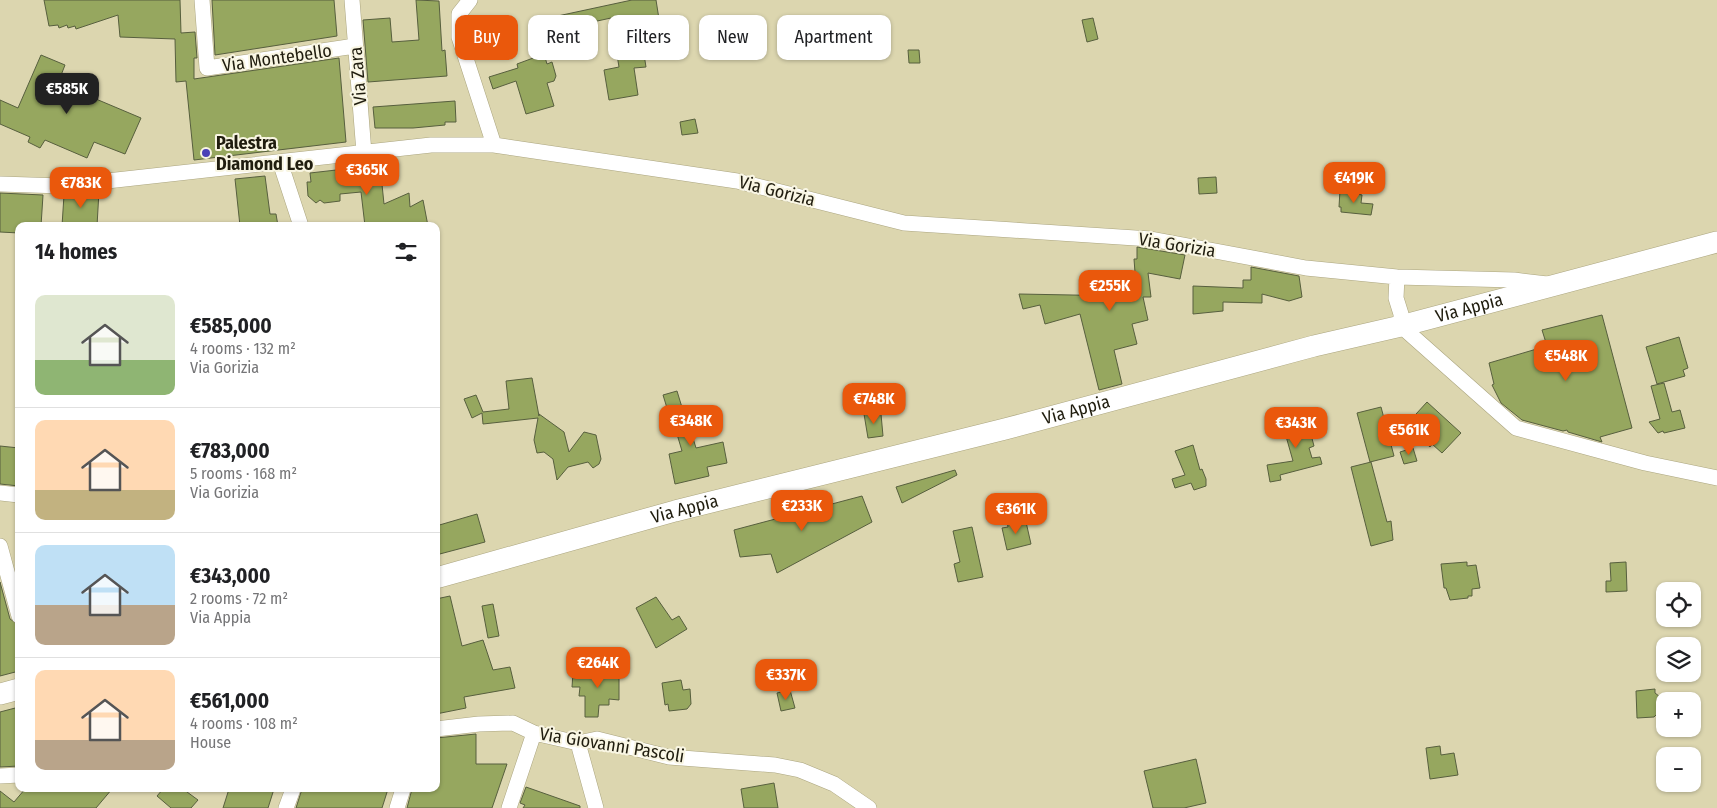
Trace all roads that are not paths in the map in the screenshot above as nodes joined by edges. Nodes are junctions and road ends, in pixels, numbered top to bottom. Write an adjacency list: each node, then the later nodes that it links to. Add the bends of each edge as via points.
1 (202, 0): 4 (street, Via Montebello, via 207,68)
2 (352, 0): 4 (street, Via Zara)
3 (470, 0): 5 (street, via 459,14 459,37)
4 (355, 46): 6 (street, Via Zara)
5 (494, 145): 6 (street, Via Gorizia, via 431,145); 11 (street, Via Gorizia, via 737,181 904,223 1151,239 1306,268)
6 (364, 153): 7 (street, Via Gorizia)
7 (280, 162): 8 (street, Via Gorizia, via 62,186); 9 (street)
8 (0, 184)
9 (300, 222)
10 (1717, 242): 12 (main road, Via Appia)
11 (1398, 277): 12 (street, Via Gorizia, via 1514,280); 13 (street, via 1396,298)
12 (1552, 285): 13 (main road, Via Appia)
13 (1401, 326): 14 (street, via 1516,428 1645,463); 18 (main road, Via Appia, via 675,511)
14 (1717, 478)
15 (0, 493): 16 (street)
16 (15, 495)
17 (0, 546): 19 (street)
18 (440, 577)
19 (15, 601)
20 (15, 690): 21 (main road)
21 (0, 694)
22 (440, 729): 23 (street, Via Giovanni Pascoli, via 513,723)
23 (534, 734): 24 (street, Via Giovanni Pascoli); 31 (street)
24 (578, 743): 32 (street); 33 (street, Via Giovanni Pascoli, via 597,739 669,757 752,762 800,770 834,784)
25 (15, 775): 26 (street)
26 (0, 776)
27 (292, 792): 29 (street)
28 (402, 792): 30 (street)
29 (286, 808)
30 (397, 808)
31 (509, 808)
32 (596, 808)
33 (868, 808)

